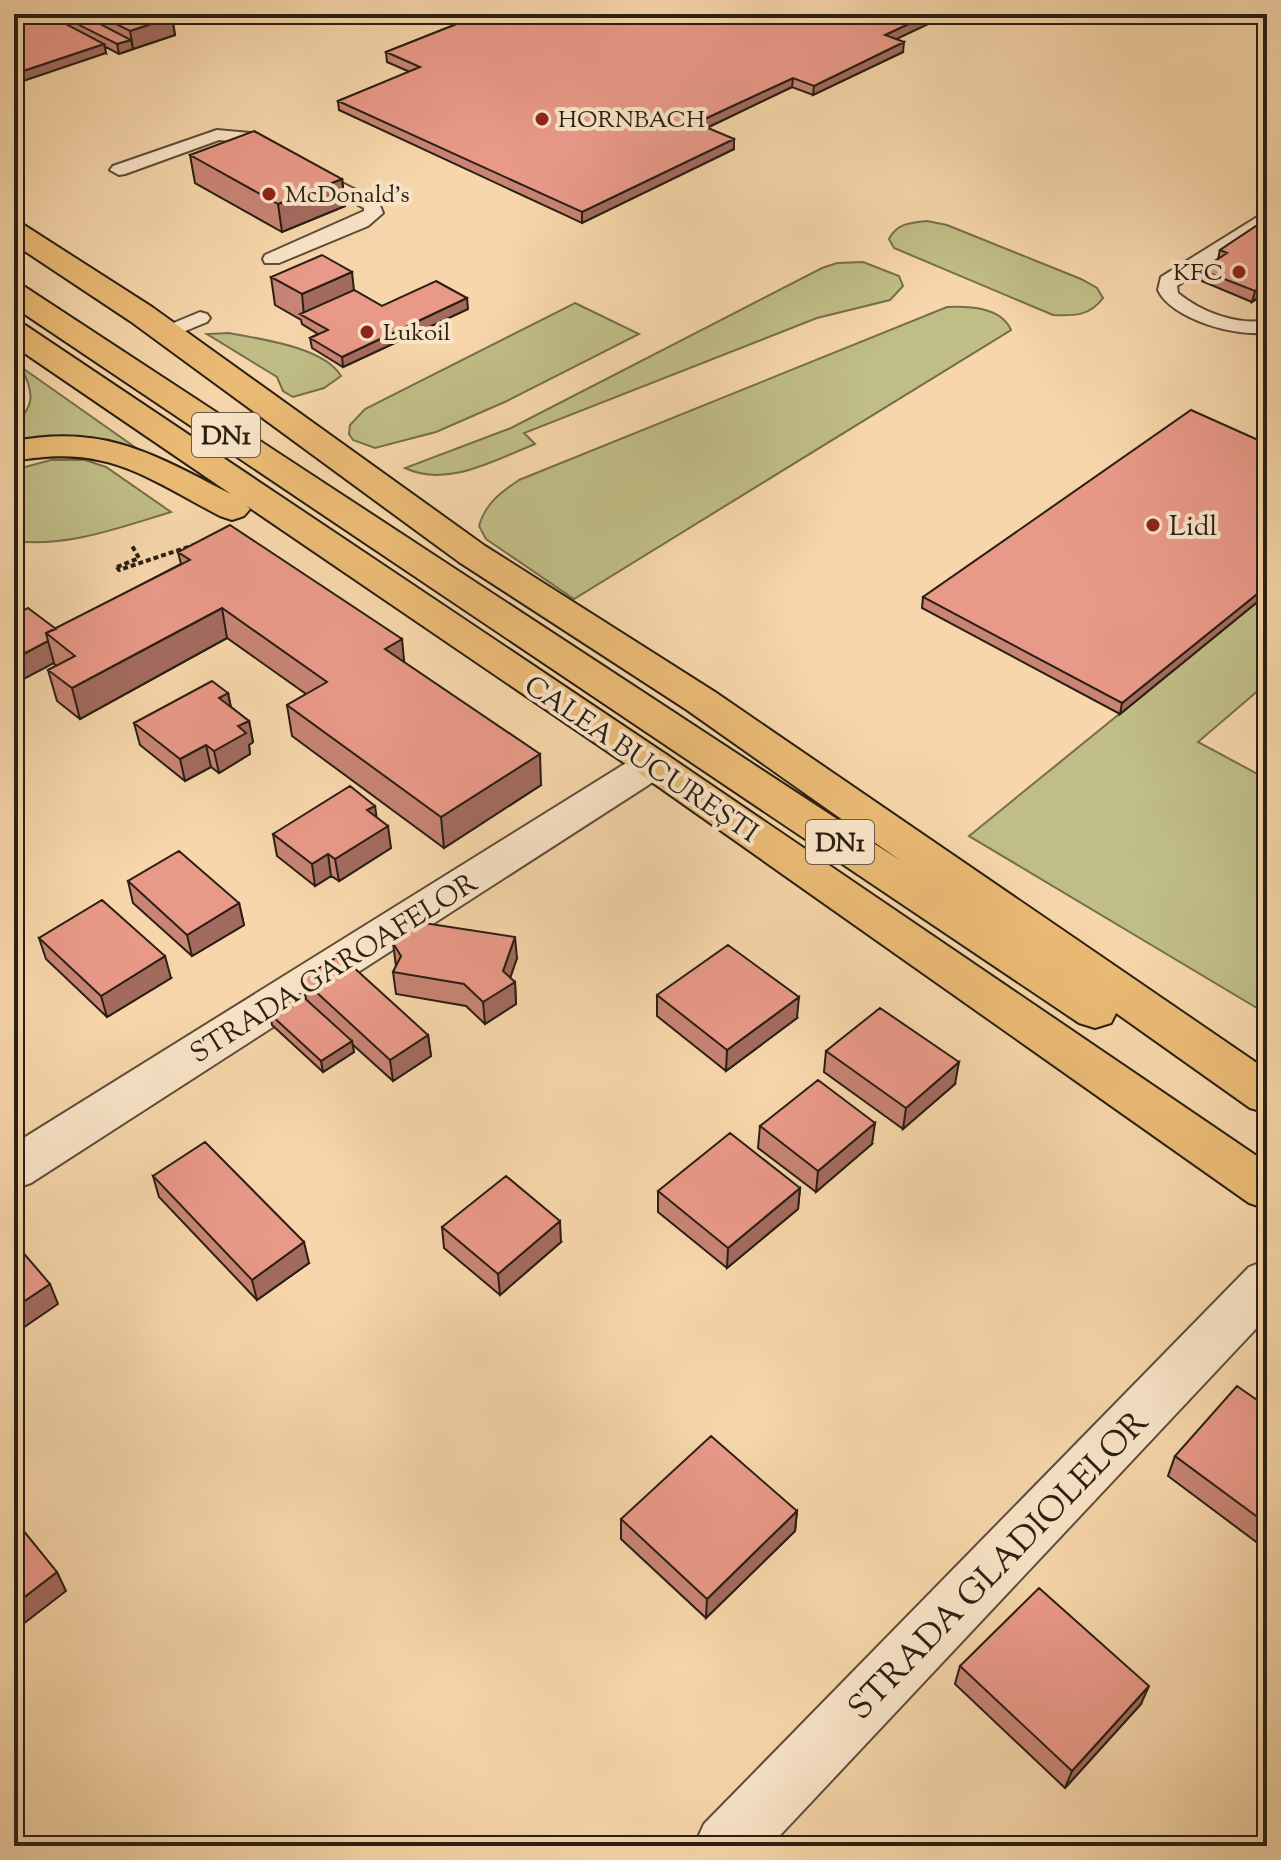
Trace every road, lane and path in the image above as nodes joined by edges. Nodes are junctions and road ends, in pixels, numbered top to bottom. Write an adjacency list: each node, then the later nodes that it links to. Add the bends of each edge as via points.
1 (119, 170): 4 (lane, via 204,139 237,135 374,209 361,222)
2 (1267, 217): 6 (lane, via 1167,286 1175,301 1234,326)
3 (14, 231): 13 (highway, via 183,325 328,446 451,539 701,701)
4 (272, 259)
5 (14, 293): 14 (highway, CALEA BUCUREȘTI / DN1)
6 (1267, 326)
7 (14, 332): 11 (highway, CALEA BUCUREȘTI / DN1)
8 (14, 451): 11 (highway, via 73,442 108,448)
9 (208, 540): 10 (path, via 119,570 139,558)
10 (131, 544)
11 (376, 579): 12 (highway, CALEA BUCUREȘTI / DN1)
12 (653, 764): 15 (street, STRADA GAROAFELOR); 16 (highway, CALEA BUCUREȘTI / DN1)
13 (1267, 1095)
14 (1267, 1125)
15 (14, 1169)
16 (1267, 1189)
17 (1258, 1307): 18 (street, STRADA GLADIOLELOR)
18 (726, 1846)

